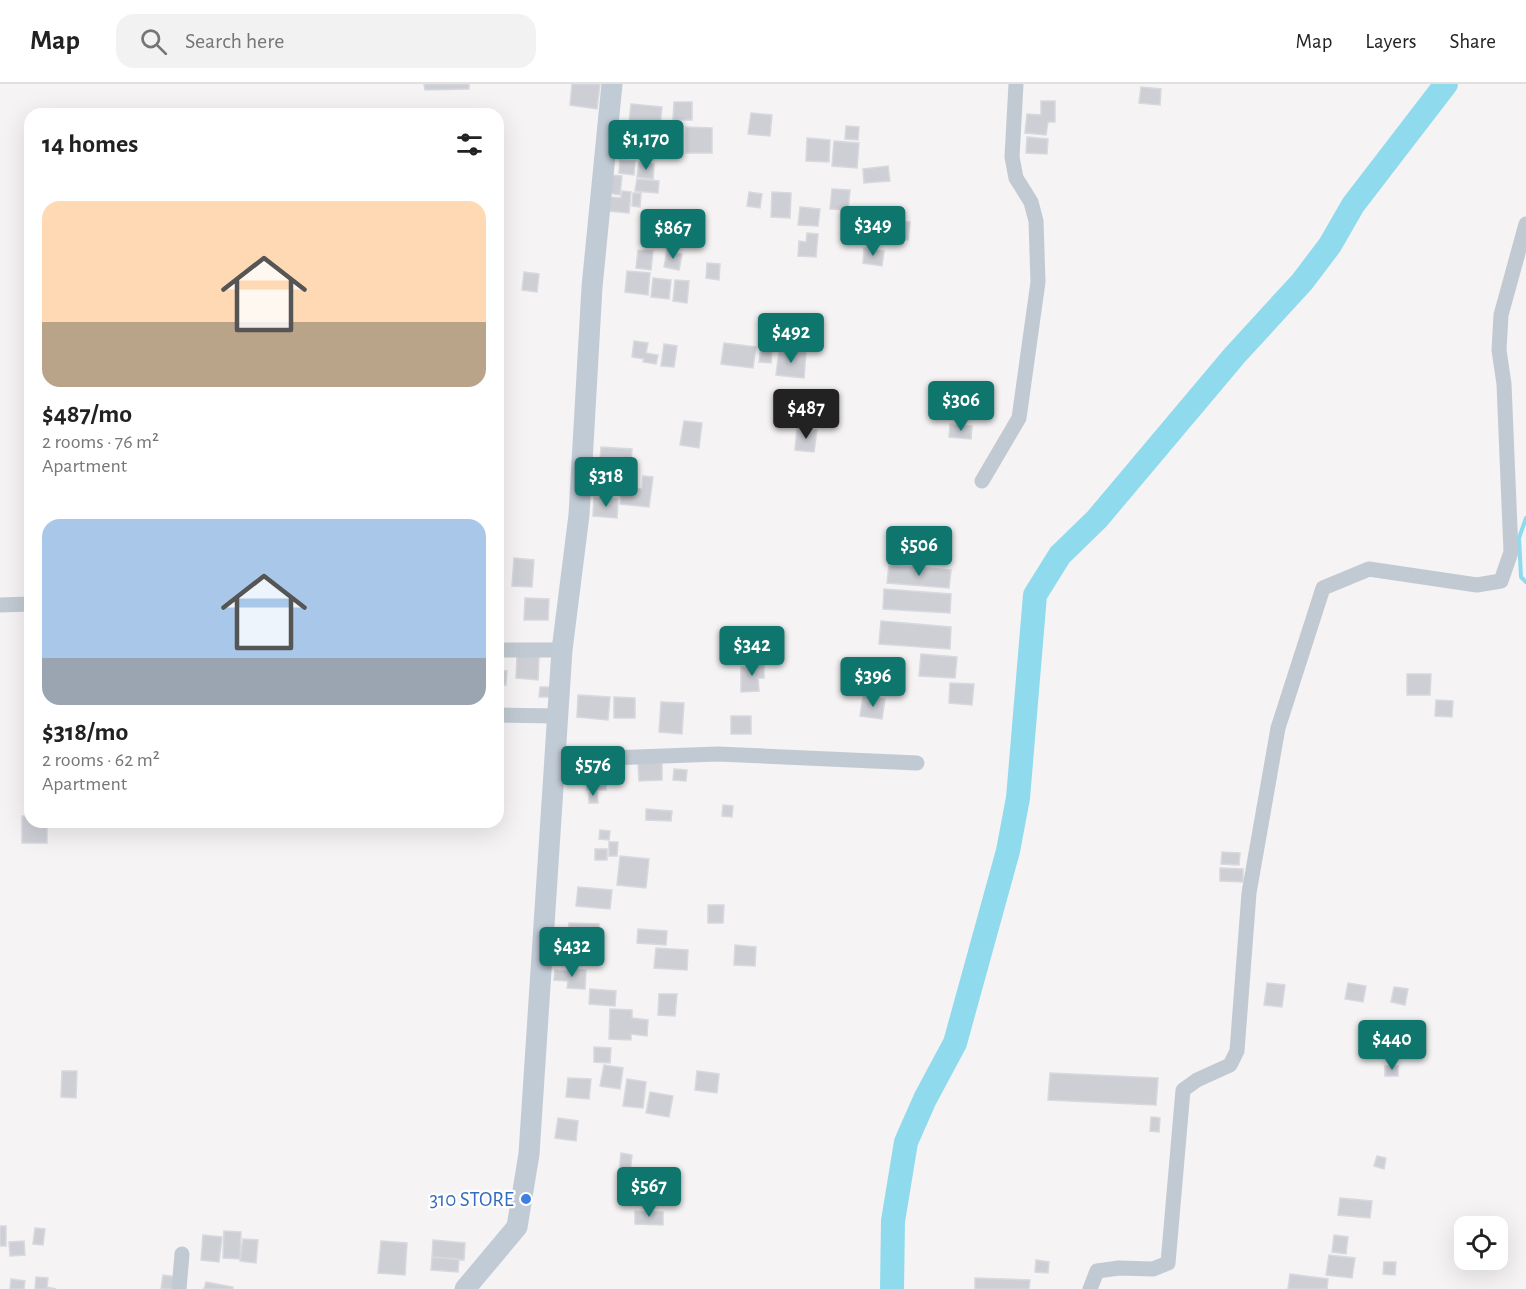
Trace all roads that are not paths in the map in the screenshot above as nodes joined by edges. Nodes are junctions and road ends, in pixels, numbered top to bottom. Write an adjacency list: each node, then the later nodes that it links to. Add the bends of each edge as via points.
1 (612, 84): 8 (street, via 592,287 579,514)
2 (1016, 84): 4 (street, via 1012,157 1016,178 1031,202 1036,221 1038,282 1019,418)
3 (1526, 224): 16 (street, via 1501,315 1499,350 1511,552 1501,580 1477,585 1369,569 1323,588 1278,728 1249,893 1237,1051 1230,1065 1183,1090 1168,1263 1153,1269 1097,1272)
4 (982, 481)
5 (24, 604): 6 (street)
6 (0, 605)
7 (504, 650): 8 (street)
8 (562, 650): 10 (street)
9 (504, 716): 10 (street)
10 (558, 716): 11 (street)
11 (555, 760): 12 (street, via 718,754); 15 (street, via 529,1154 519,1216 517,1227)
12 (917, 763)
13 (182, 1254): 14 (street)
14 (179, 1289)
15 (465, 1289)
16 (1090, 1289)

